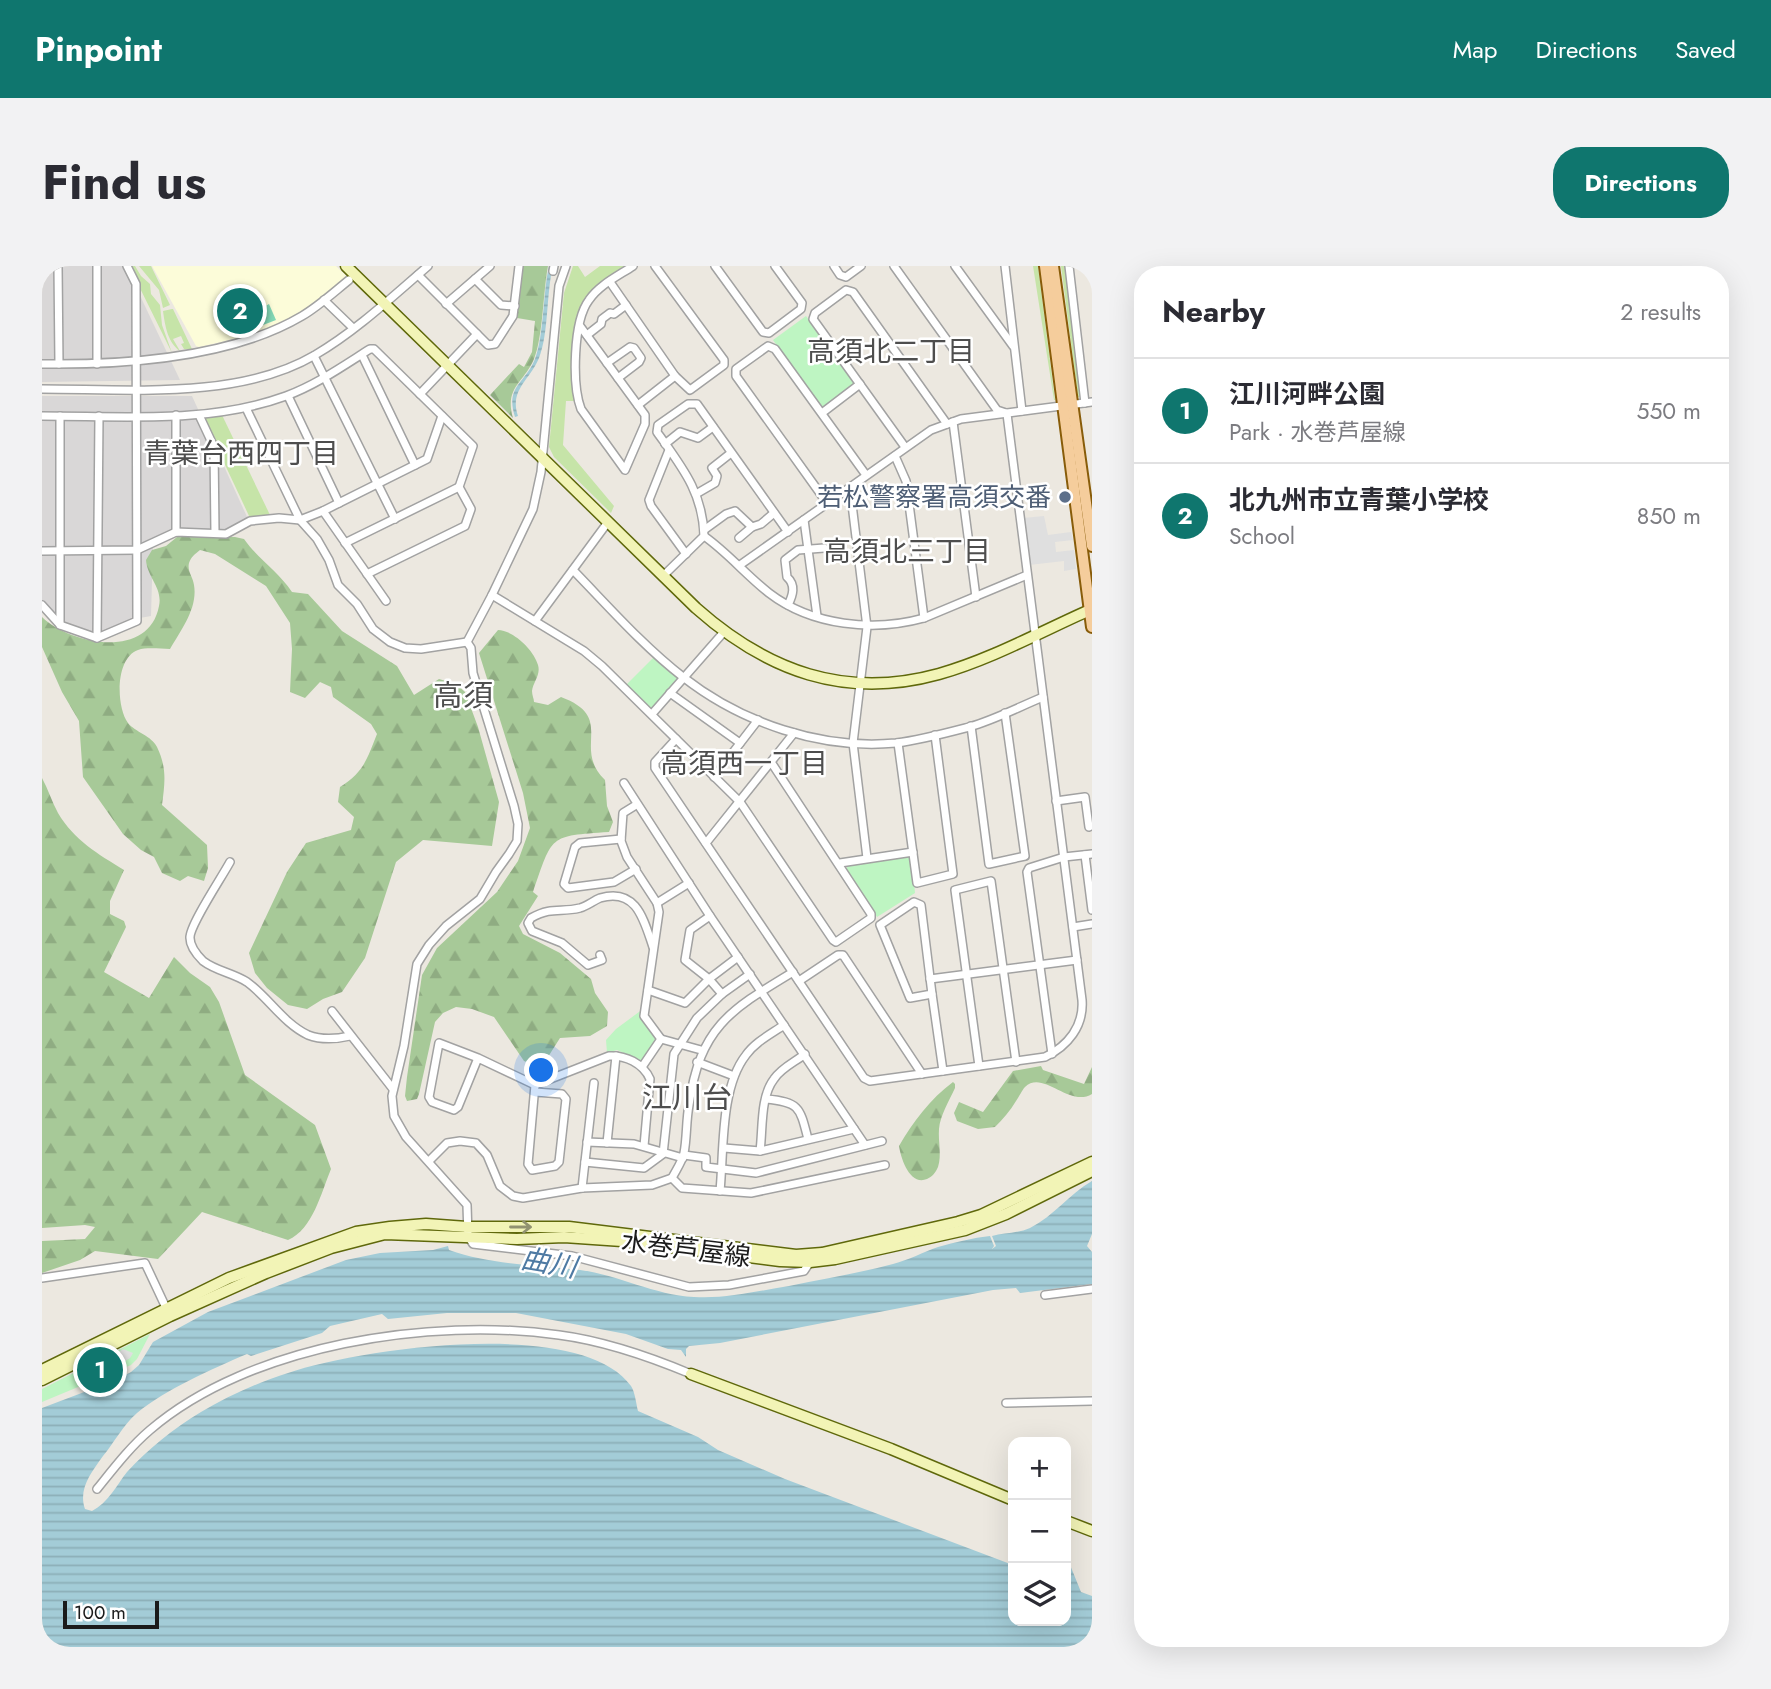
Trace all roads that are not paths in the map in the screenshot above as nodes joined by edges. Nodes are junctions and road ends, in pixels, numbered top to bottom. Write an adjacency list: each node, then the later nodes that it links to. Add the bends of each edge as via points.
1 (58, 266): 40 (street)
2 (97, 266): 41 (street)
3 (127, 266): 37 (street, via 136,284)
4 (346, 266): 26 (main road)
5 (428, 266): 21 (street)
6 (491, 266): 22 (street)
7 (519, 266): 28 (street)
8 (566, 266): 70 (street, via 559,286)
9 (633, 266): 24 (street)
10 (655, 266): 43 (street, via 724,360 724,365 690,390)
11 (715, 266): 12 (street, via 763,332 769,333 801,309 802,303)
12 (775, 266)
13 (834, 266): 14 (street, via 846,277)
14 (861, 266)
15 (894, 266): 57 (street, via 997,410)
16 (1005, 266): 34 (street)
17 (1045, 266): 53 (main road)
18 (1053, 266): 53 (main road)
19 (1069, 266): 51 (street)
20 (958, 267): 34 (street)
21 (418, 275): 26 (street); 27 (street)
22 (475, 279): 27 (street); 28 (street, via 501,305)
23 (349, 280): 25 (street)
24 (610, 282): 29 (street); 30 (street, via 586,303)
25 (324, 300): 31 (street); 37 (street, via 286,324 239,342)
26 (384, 304): 31 (street); 42 (main road)
27 (446, 304): 32 (street)
28 (515, 306): 32 (street, via 495,344 488,345)
29 (626, 306): 33 (street, via 610,313); 43 (street)
30 (580, 326): 33 (street); 52 (street, via 578,400 625,470 645,424)
31 (354, 328): 36 (street)
32 (477, 334): 42 (street)
33 (587, 335): 38 (street)
34 (1014, 346): 55 (street)
35 (362, 355): 44 (street); 49 (street, via 374,349); 72 (street)
36 (314, 356): 44 (street); 48 (street, via 215,387)
37 (136, 362): 41 (street); 48 (street)
38 (607, 363): 45 (street); 45 (street, via 634,348 639,362)
39 (42, 364): 40 (street)
40 (59, 364): 41 (street)
41 (97, 364)
42 (448, 364): 49 (street); 70 (main road)
43 (676, 376): 52 (street)
44 (325, 377): 50 (street); 74 (street)
45 (618, 378): 52 (street)
46 (860, 384): 56 (street); 65 (street, via 813,319 846,290 853,292); 68 (street)
47 (42, 389): 48 (street)
48 (136, 389): 58 (street)
49 (420, 394): 64 (street)
50 (288, 396): 54 (street); 78 (street)
51 (1088, 402): 53 (street)
52 (638, 405)
53 (1067, 405): 55 (street); 93 (main road); 111 (main road)
54 (246, 408): 60 (street); 83 (street)
55 (1022, 411): 57 (street)
56 (822, 413): 73 (street); 79 (street, via 775,349 768,346 736,369 736,376)
57 (1007, 414): 65 (street); 104 (street)
58 (135, 415): 59 (street); 63 (street); 95 (street)
59 (176, 415): 60 (street); 87 (street)
60 (199, 415): 89 (street, via 214,447)
61 (42, 416): 62 (street)
62 (60, 416): 63 (street); 98 (street)
63 (99, 416): 99 (street)
64 (442, 416): 72 (street, via 427,459); 75 (street, via 473,446)
65 (950, 423): 68 (street); 107 (street)
66 (713, 427): 67 (street, via 698,438 680,432); 67 (street, via 697,404 688,404 658,425 657,432); 69 (street)
67 (667, 447): 77 (street); 100 (street, via 649,500)
68 (905, 447): 71 (street)
69 (731, 453): 77 (street, via 712,467 715,482); 81 (street)
70 (542, 456): 85 (main road); 106 (street, via 530,517)
71 (895, 456): 73 (street); 113 (street, via 906,481)
72 (415, 465): 74 (street)
73 (866, 475): 76 (street)
74 (377, 484): 78 (street); 82 (street)
75 (459, 487): 82 (street); 103 (street, via 471,509 465,526)
76 (850, 488): 79 (street); 116 (street)
77 (696, 494): 90 (street)
78 (339, 503): 80 (street)
79 (827, 503): 84 (street)
80 (323, 511): 83 (street); 92 (street)
81 (774, 513): 86 (street); 88 (street)
82 (395, 519): 92 (street)
83 (300, 520): 89 (street, via 250,521 226,534); 121 (street, via 317,539 338,585 383,638 421,649)
84 (804, 520): 88 (street); 96 (street)
85 (608, 522): 102 (street); 105 (main road)
86 (752, 527): 90 (street, via 736,511); 91 (street)
87 (176, 532): 89 (street); 95 (street)
88 (788, 532): 101 (street)
89 (215, 533)
90 (704, 533): 100 (street); 101 (street)
91 (739, 538)
92 (345, 543): 103 (street)
93 (1092, 546)
94 (824, 548): 96 (street)
95 (137, 550): 99 (street); 120 (street, via 137,621)
96 (808, 550): 110 (street, via 785,560 793,594); 112 (street)
97 (42, 551): 98 (street)
98 (60, 551): 99 (street); 115 (street)
99 (98, 551): 120 (street)
100 (685, 554): 105 (street)
101 (740, 565): 110 (street)
102 (573, 570): 114 (street); 122 (street)
103 (367, 574): 108 (street)
104 (1027, 575): 107 (street); 119 (street)
105 (663, 576): 118 (main road)
106 (492, 595): 114 (street); 121 (street)
107 (976, 597): 113 (street)
108 (387, 601)
109 (42, 605): 115 (street)
110 (788, 605): 112 (street)
111 (1091, 609): 117 (main road); 119 (main road)
112 (817, 616): 116 (street)
113 (924, 618): 116 (street)
114 (535, 621): 126 (street, via 584,651)
115 (60, 625): 120 (street)
116 (867, 626): 123 (street)
117 (1092, 627)
118 (723, 633): 122 (street); 123 (main road, via 787,669)
119 (1035, 635): 123 (main road, via 938,674); 125 (street)
120 (97, 638)
121 (467, 642): 193 (street, via 514,806 517,841 480,899 446,926 417,964)
122 (683, 677): 124 (street); 128 (street)
123 (859, 683): 134 (street)
124 (670, 693): 126 (street); 133 (street)
125 (1043, 697): 127 (street); 139 (street)
126 (652, 713): 132 (street)
127 (1005, 713): 129 (street); 129 (street, via 1026,856 989,864)
128 (758, 720): 130 (street); 133 (street)
129 (971, 726): 131 (street)
130 (794, 733): 134 (street); 136 (street)
131 (935, 735): 135 (street); 145 (street, via 953,874 917,883)
132 (676, 739): 137 (street); 144 (street, via 655,762 655,768)
133 (740, 743): 137 (street)
134 (853, 743): 135 (street); 147 (street)
135 (898, 743): 145 (street)
136 (771, 762): 140 (street); 150 (street)
137 (714, 776): 140 (street)
138 (624, 783): 141 (street)
139 (1056, 801): 142 (street, via 1085,797); 148 (street)
140 (740, 802): 144 (street); 150 (street, via 836,942 871,918)
141 (636, 805): 143 (street, via 623,813); 152 (street)
142 (1089, 827)
143 (621, 839): 151 (street); 151 (street, via 580,843 564,884 568,888 614,882)
144 (706, 843): 164 (street)
145 (913, 852): 147 (street)
146 (1088, 854): 148 (street); 154 (street)
147 (867, 858): 150 (street)
148 (1064, 858): 157 (street); 162 (street, via 1027,872)
149 (230, 862): 176 (street, via 191,930 194,951 218,970 247,982 293,1026 310,1035)
150 (840, 863)
151 (636, 869): 153 (street)
152 (689, 883): 153 (street); 155 (street)
153 (657, 904): 158 (street)
154 (1092, 910)
155 (710, 916): 160 (street); 167 (street, via 690,930 685,960)
156 (1092, 924): 157 (street)
157 (1073, 927): 161 (street)
158 (654, 948): 159 (street, via 641,913 623,897 602,897 581,908 551,909 528,923 532,931 562,943 588,965 602,960); 170 (street)
159 (600, 955)
160 (738, 957): 165 (street); 167 (street)
161 (1077, 960): 162 (street); 181 (street, via 1083,1012 1070,1039)
162 (1040, 964): 163 (street); 181 (street)
163 (1002, 969): 166 (street); 166 (street, via 991,881 955,890); 185 (street)
164 (793, 972): 169 (street); 171 (street)
165 (750, 974): 171 (street); 172 (street)
166 (966, 974): 168 (street); 186 (street)
167 (709, 979): 170 (street, via 685,1003); 172 (street)
168 (930, 979): 173 (street); 173 (street, via 921,905 915,902 880,925 910,998)
169 (799, 981): 189 (street, via 864,1078); 189 (street, via 843,955)
170 (648, 990): 177 (street, via 644,1016)
171 (762, 991): 175 (street); 179 (street, via 720,1024)
172 (722, 994): 178 (street, via 697,1018)
173 (932, 994): 188 (street)
174 (332, 1012): 176 (street)
175 (784, 1025): 180 (street); 190 (street, via 746,1054)
176 (350, 1036): 193 (street)
177 (661, 1039): 178 (street); 187 (street)
178 (680, 1045): 179 (street); 204 (street, via 674,1054)
179 (701, 1050): 184 (street)
180 (805, 1054): 194 (street, via 774,1078); 195 (street)
181 (1052, 1054): 185 (street)
182 (615, 1056): 187 (street); 192 (street); 199 (street)
183 (478, 1058): 183 (street, via 439,1044 429,1097 432,1102 454,1110 458,1107); 192 (street)
184 (697, 1062): 190 (street); 205 (street)
185 (1016, 1062): 186 (street)
186 (979, 1066): 188 (street)
187 (642, 1067): 200 (street, via 650,1079)
188 (943, 1070): 189 (street)
189 (922, 1074)
190 (734, 1076): 202 (street)
191 (594, 1083): 198 (street)
192 (535, 1088): 192 (street, via 566,1099 559,1162 531,1170)
193 (393, 1089): 206 (street, via 391,1105 398,1124)
194 (766, 1099): 196 (street, via 797,1107); 203 (street)
195 (855, 1129): 196 (street); 201 (street)
196 (808, 1139): 203 (street)
197 (882, 1141): 201 (street)
198 (587, 1142): 199 (street); 207 (street)
199 (607, 1143): 200 (street)
200 (644, 1146): 204 (street)
201 (865, 1146): 210 (street, via 756,1173)
202 (724, 1148): 203 (street); 210 (street)
203 (760, 1151)
204 (663, 1154): 205 (street); 207 (street, via 644,1168)
205 (683, 1156): 210 (street, via 706,1158 706,1167); 212 (street)
206 (429, 1161): 213 (street, via 447,1143 469,1141 487,1154 500,1186 513,1196); 215 (street, via 467,1205)
207 (585, 1162): 213 (street)
208 (1092, 1162): 215 (main road, 水巻芦屋線, one-way to 208, via 569,1227 796,1255 822,1253 970,1219)
209 (885, 1165): 214 (street, via 770,1190)
210 (722, 1169): 214 (street)
211 (1092, 1171): 216 (main road, 水巻芦屋線, via 965,1230)
212 (672, 1178): 213 (street, via 652,1185); 214 (street, via 682,1188)
213 (582, 1188)
214 (720, 1192)
215 (468, 1232): 216 (main road, 水巻芦屋線, via 517,1239 622,1241); 216 (street, via 473,1244 572,1256 689,1287 804,1272); 220 (main road, 水巻芦屋線, via 426,1224 356,1232 229,1278)
216 (810, 1262)
217 (42, 1278): 220 (street, via 145,1263)
218 (1092, 1289): 219 (street)
219 (1045, 1295)
220 (168, 1312): 221 (main road, 水巻芦屋線)
221 (89, 1351): 222 (main road, 水巻芦屋線); 224 (main road, 水巻芦屋線)
222 (42, 1370)
223 (691, 1374): 227 (street, via 645,1355 559,1335 445,1329 407,1332 294,1356 230,1381 151,1429); 228 (main road, via 891,1448)
224 (42, 1380)
225 (1092, 1401): 226 (street)
226 (1006, 1403)
227 (97, 1489)
228 (1008, 1498)
229 (1071, 1523): 230 (main road)
230 (1092, 1531)

